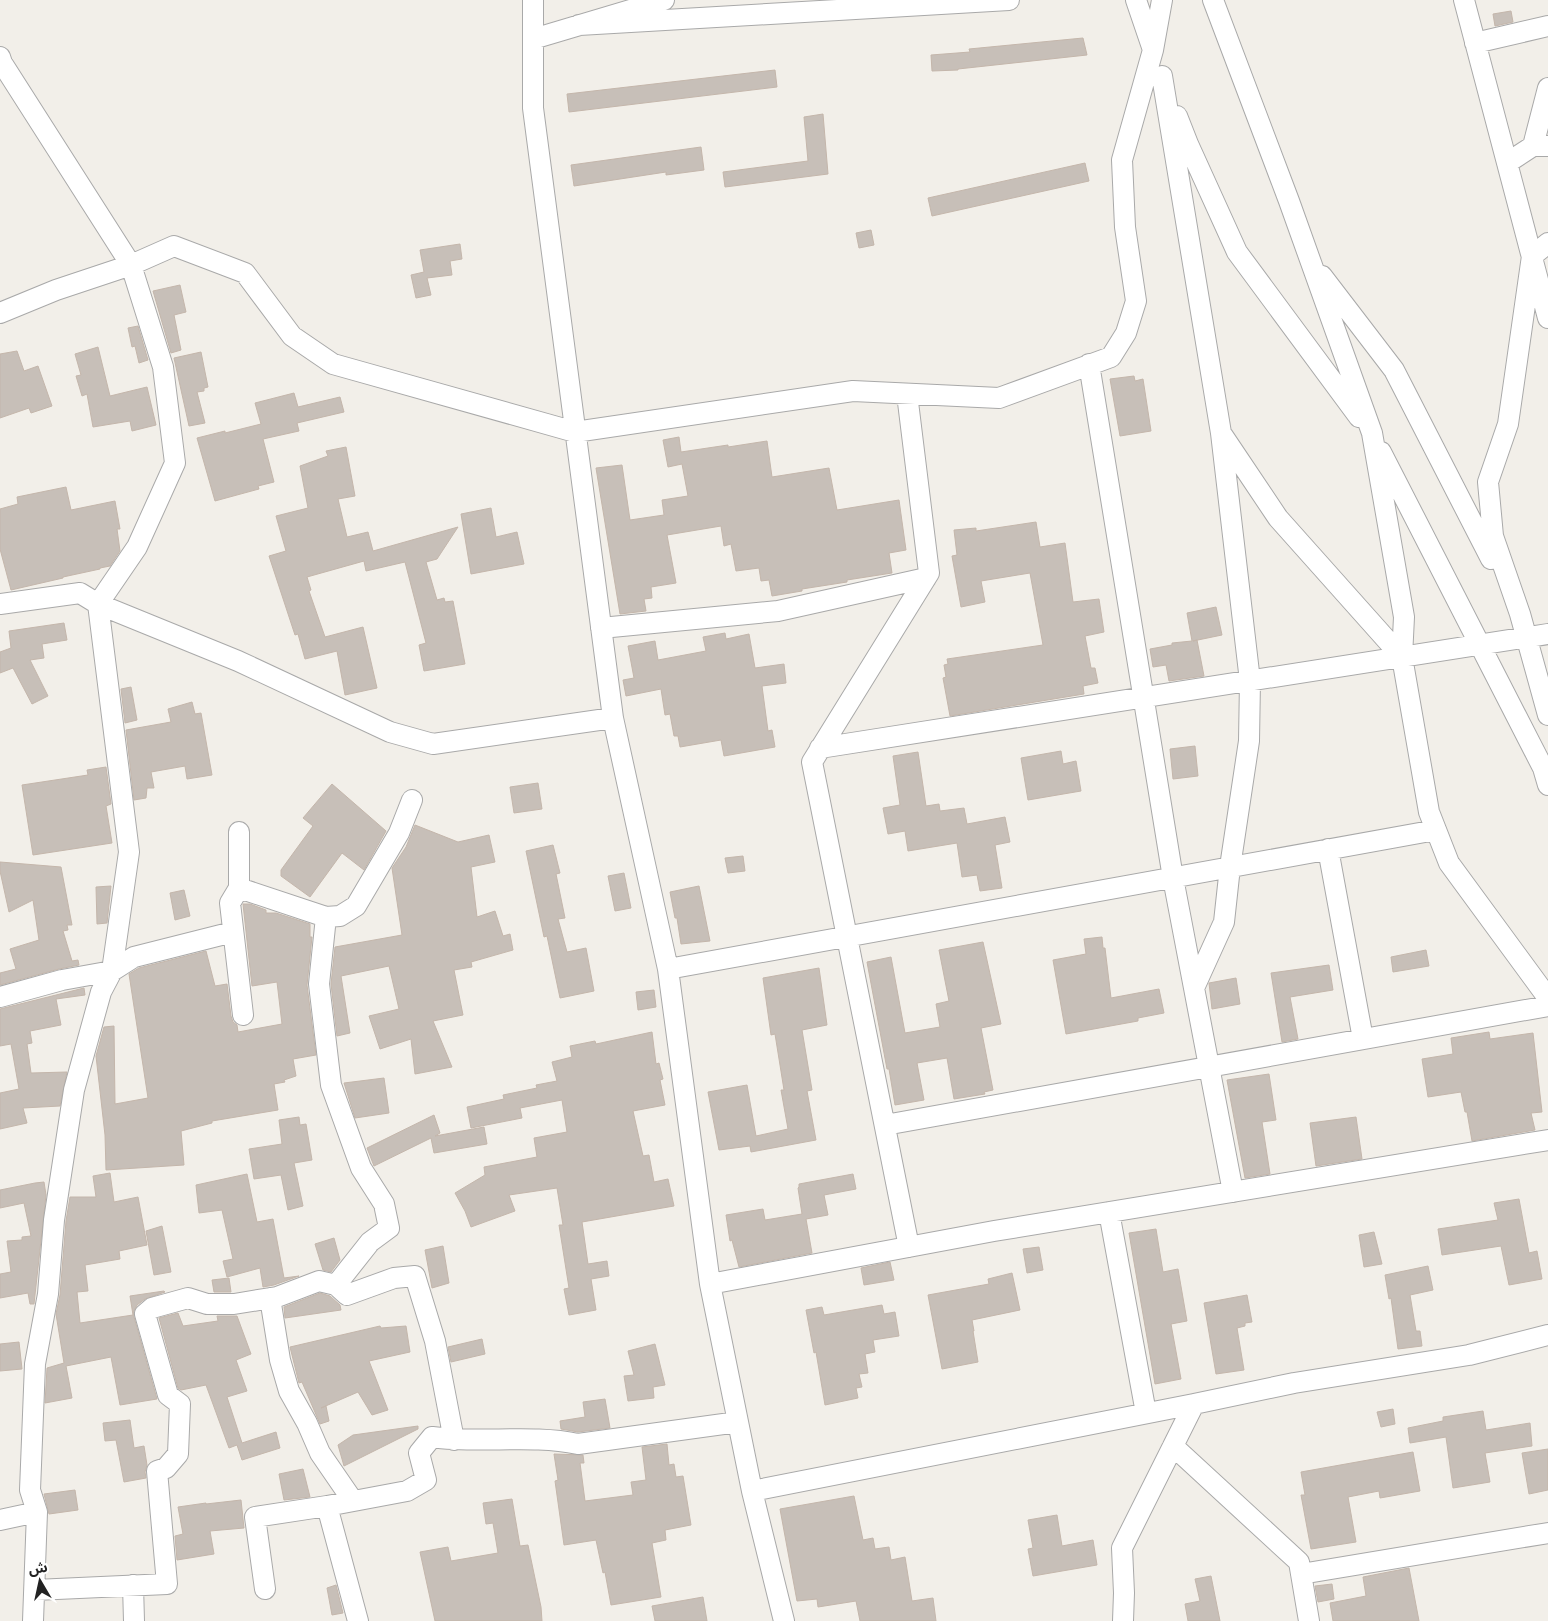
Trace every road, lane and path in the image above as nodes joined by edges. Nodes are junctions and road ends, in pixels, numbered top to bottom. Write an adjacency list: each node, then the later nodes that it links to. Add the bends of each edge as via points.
1 (533, 0): 10 (street)
2 (664, 0): 8 (street)
3 (1009, 0): 8 (street)
4 (1136, 0): 12 (street)
5 (1162, 0): 12 (street)
6 (1213, 0): 20 (street)
7 (1464, 0): 11 (street)
8 (579, 25): 10 (street)
9 (1548, 26): 11 (street)
10 (533, 39): 26 (street, via 532,108)
11 (1475, 43): 17 (street)
12 (1153, 50): 14 (street); 24 (street, via 1122,160 1125,227 1136,301 1126,333 1110,357)
13 (0, 56): 21 (street)
14 (1162, 76): 27 (street); 28 (street, via 1188,144 1237,252)
15 (1548, 88): 16 (street)
16 (1541, 146): 17 (street)
17 (1507, 163): 19 (street)
18 (1548, 244): 19 (street)
19 (1532, 256): 23 (street); 32 (street, via 1508,424 1488,482 1493,536)
20 (1310, 260): 28 (street); 32 (street, via 1394,370)
21 (131, 265): 22 (street); 26 (street, via 174,246 245,272 292,336 334,364); 31 (street, via 164,367 175,463 137,547)
22 (0, 313)
23 (1548, 318)
24 (1089, 364): 25 (street, via 999,398); 39 (street)
25 (907, 394): 26 (street, via 853,391); 29 (street, via 929,573)
26 (575, 432): 33 (street)
27 (1221, 433): 37 (street, via 1278,518); 38 (street)
28 (1372, 434): 36 (street); 37 (street, via 1404,617)
29 (926, 578): 33 (street, via 778,611); 42 (street)
30 (0, 604): 31 (street, via 80,593)
31 (98, 604): 41 (street, via 238,662 390,732 433,744); 55 (street, via 130,852)
32 (1520, 614): 35 (street)
33 (601, 628): 41 (street)
34 (1548, 634): 35 (street)
35 (1526, 637): 36 (street); 40 (street)
36 (1480, 645): 37 (street); 43 (street, via 1543,768)
37 (1402, 657): 38 (street); 45 (street, via 1429,812)
38 (1250, 681): 39 (street); 48 (street, via 1249,741)
39 (1144, 697): 42 (street); 49 (street)
40 (1548, 715)
41 (613, 718): 54 (street)
42 (820, 748): 53 (street, via 812,762)
43 (1548, 785)
44 (412, 800): 51 (street, via 399,833 356,906 340,916)
45 (1436, 830): 47 (street); 58 (street, via 1448,863)
46 (239, 832): 50 (street)
47 (1328, 849): 48 (street); 61 (street)
48 (1230, 867): 49 (street); 56 (street, via 1224,922)
49 (1173, 878): 53 (street); 56 (street)
50 (239, 888): 51 (street); 52 (street, via 230,903)
51 (326, 917): 69 (street, via 319,984 331,1085 361,1168 384,1204 389,1228 370,1242)
52 (233, 932): 55 (street, via 134,957); 60 (street)
53 (847, 937): 54 (street); 63 (street)
54 (668, 969): 68 (street)
55 (112, 971): 57 (street, via 62,980); 80 (street, via 101,992 74,1090 54,1220 48,1294 35,1364 30,1490)
56 (1194, 988): 62 (street)
57 (0, 997)
58 (1548, 998)
59 (1548, 1006): 61 (street)
60 (243, 1015)
61 (1363, 1039): 62 (street)
62 (1209, 1067): 63 (street); 65 (street)
63 (885, 1125): 67 (street)
64 (1548, 1140): 65 (street)
65 (1233, 1192): 66 (street)
66 (1109, 1212): 67 (street); 73 (street)
67 (909, 1247): 68 (street)
68 (710, 1284): 74 (street)
69 (336, 1285): 70 (street, via 319,1281); 75 (street, via 347,1295 394,1278 415,1276 435,1341)
70 (270, 1298): 78 (street, via 280,1360 289,1391 320,1453); 84 (street, via 234,1304 207,1304 188,1298 152,1308 145,1314 168,1394 180,1404 180,1423 178,1454 166,1468 157,1471 167,1584)
71 (1548, 1335): 72 (street, via 1469,1355 1294,1383)
72 (1194, 1404): 73 (street); 76 (street)
73 (1146, 1413): 77 (street)
74 (738, 1422): 75 (street, via 578,1444 557,1440); 77 (street)
75 (454, 1440): 78 (street, via 432,1437 419,1453 426,1480 407,1491)
76 (1173, 1446): 83 (street, via 1298,1562); 91 (street, via 1122,1548)
77 (752, 1491): 90 (street)
78 (353, 1501): 79 (street)
79 (327, 1506): 85 (street, via 255,1517); 89 (street)
80 (37, 1512): 81 (street); 86 (street)
81 (0, 1520)
82 (1548, 1533): 83 (street)
83 (1301, 1574): 92 (street)
84 (133, 1585): 86 (street); 88 (street)
85 (265, 1589)
86 (34, 1590): 87 (street)
87 (33, 1621)
88 (134, 1621)
89 (358, 1621)
90 (784, 1621)
91 (1123, 1621)
92 (1309, 1621)

